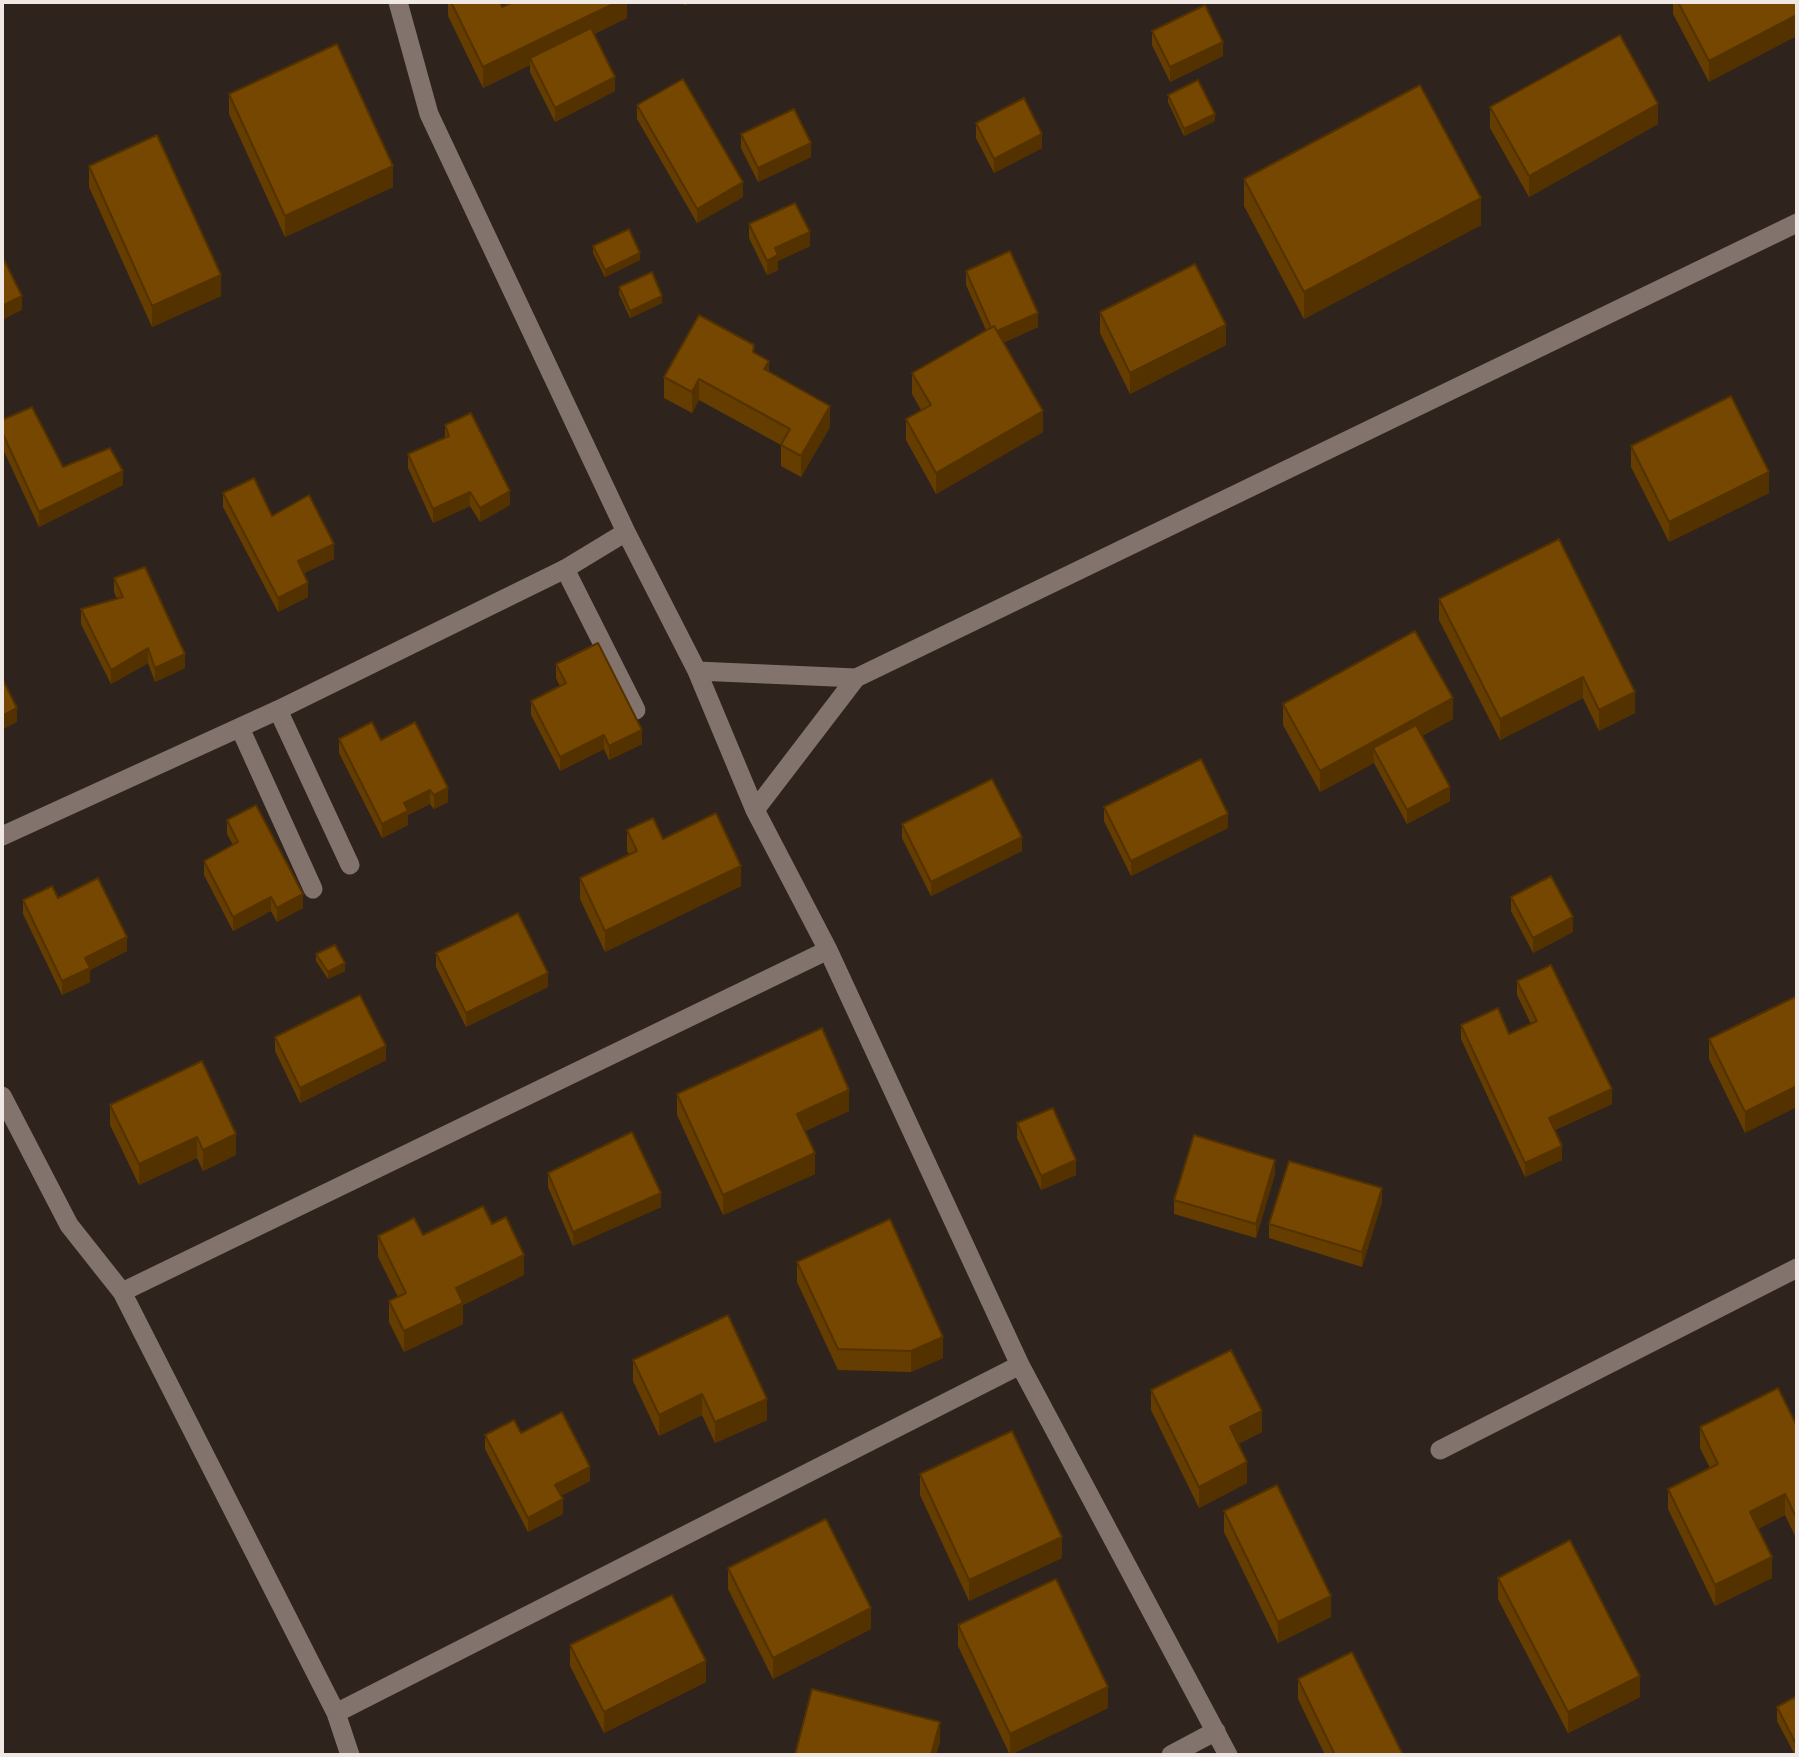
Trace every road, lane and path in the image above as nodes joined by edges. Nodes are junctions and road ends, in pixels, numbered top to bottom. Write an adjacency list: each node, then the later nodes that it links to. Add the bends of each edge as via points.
1 (398, 2): 3 (street, via 429,114)
2 (1797, 223): 6 (street)
3 (626, 532): 4 (street); 5 (street)
4 (565, 569): 7 (street); 8 (street)
5 (697, 671): 6 (street); 10 (street)
6 (856, 678): 10 (street)
7 (278, 710): 9 (street); 12 (street)
8 (636, 710)
9 (240, 728): 11 (street); 13 (street)
10 (755, 810): 14 (street)
11 (2, 836)
12 (350, 865)
13 (313, 888)
14 (828, 950): 17 (street); 18 (street)
15 (2, 1096): 17 (street, via 69,1225)
16 (1797, 1268): 19 (street)
17 (122, 1292): 20 (street)
18 (1020, 1365): 20 (street); 21 (street)
19 (1440, 1450)
20 (336, 1713): 22 (street)
21 (1216, 1731): 23 (street); 24 (street)
22 (350, 1755)
23 (1171, 1755)
24 (1228, 1755)

